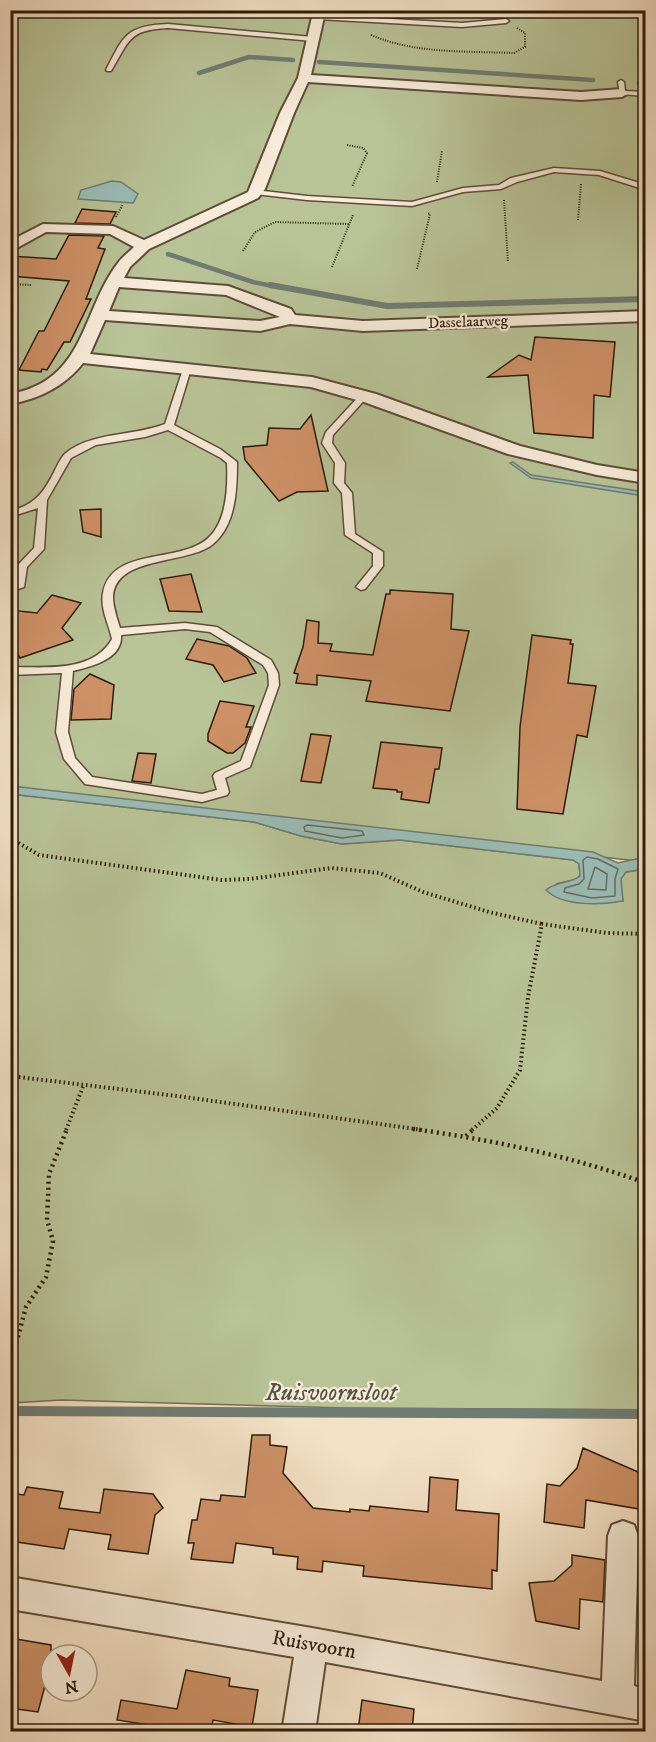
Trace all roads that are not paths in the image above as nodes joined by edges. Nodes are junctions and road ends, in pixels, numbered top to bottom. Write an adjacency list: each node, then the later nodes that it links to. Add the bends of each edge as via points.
1 (318, 13): 2 (lane, via 462,25); 3 (street)
2 (506, 21)
3 (313, 39): 4 (lane, via 151,26 129,35); 5 (street)
4 (109, 70)
5 (304, 78): 6 (street, via 581,96); 9 (street)
6 (622, 88): 7 (lane)
7 (645, 94)
8 (645, 188): 9 (lane, via 620,178 554,170 501,187 480,187 417,203)
9 (255, 192): 11 (street)
10 (15, 245): 11 (street, via 43,228 113,230)
11 (144, 246): 12 (street, via 124,265)
12 (114, 282): 13 (street); 15 (street, via 228,291 285,312)
13 (99, 315): 15 (street, via 260,326); 16 (street)
14 (645, 316): 15 (street, Dasselaarweg, via 363,326)
15 (290, 319)
16 (78, 358): 17 (street); 19 (street, via 51,383 31,395)
17 (188, 369): 18 (street, via 312,382); 20 (lane)
18 (363, 396): 21 (street, via 514,450); 24 (lane, via 329,434 327,443 340,463 339,483 347,493 350,534 378,552 378,566)
19 (10, 399)
20 (169, 426): 22 (lane, via 157,432 90,444 69,454); 26 (lane, via 218,450 232,462 222,529 208,544 124,569 114,578 108,594)
21 (645, 478)
22 (43, 502): 23 (lane); 25 (lane, via 39,549 22,566 20,585)
23 (10, 514)
24 (361, 587)
25 (10, 589)
26 (116, 632): 27 (lane, via 115,645 102,657); 27 (lane, via 185,626 213,629 267,663 274,685 246,764 219,776 223,792 202,798 89,781 70,759 62,732)
27 (68, 669): 28 (lane)
28 (10, 671)
29 (623, 1536): 32 (street, Ruisvoorn)
30 (10, 1593): 31 (street, Ruisvoorn)
31 (312, 1644): 32 (street, Ruisvoorn); 33 (street)
32 (631, 1703)
33 (298, 1731)

